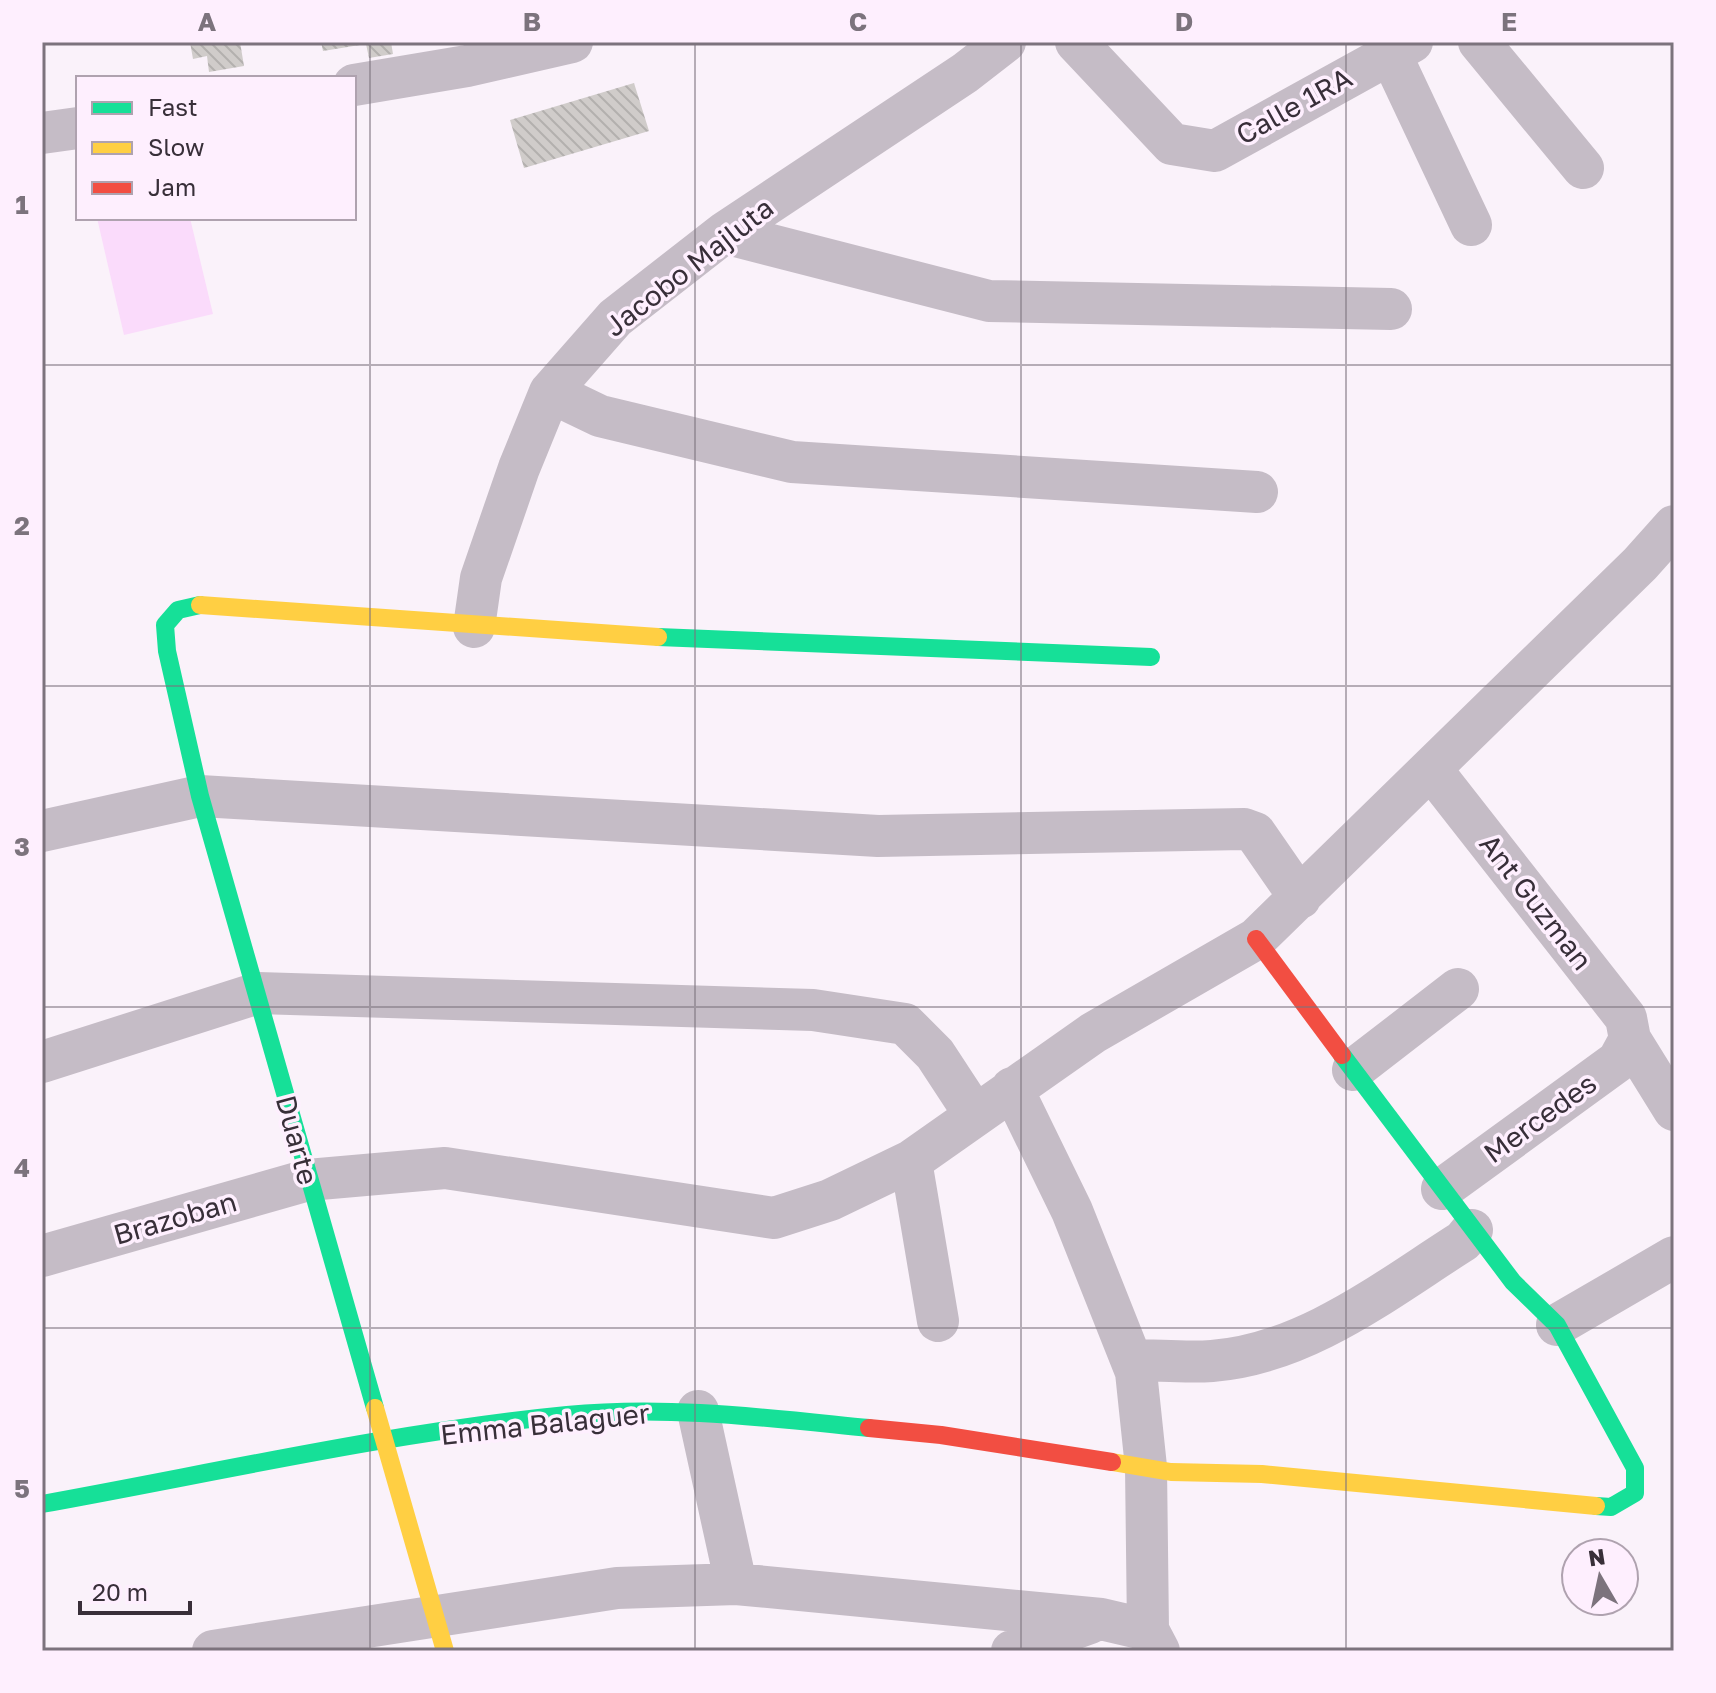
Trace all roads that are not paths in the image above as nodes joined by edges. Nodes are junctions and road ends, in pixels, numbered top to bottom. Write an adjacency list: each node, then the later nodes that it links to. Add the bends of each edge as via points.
1 (572, 42): 6 (street)
2 (1005, 42): 11 (street, Jacobo Majluta)
3 (1076, 42): 5 (street, Calle 1RA, via 1172,144 1215,151)
4 (1479, 42): 9 (street)
5 (1401, 48): 10 (street)
6 (356, 85)
7 (76, 128): 8 (street)
8 (42, 133)
9 (1583, 168)
10 (1471, 225)
11 (724, 233): 12 (street, via 989,301); 13 (street, Jacobo Majluta, via 615,318)
12 (1391, 309)
13 (550, 392): 14 (street, via 600,416 792,462); 16 (street, Jacobo Majluta, via 481,578)
14 (1257, 492)
15 (1672, 534): 18 (street, Brazoban)
16 (474, 627): 17 (street); 19 (street, Duarte, via 202,604 178,610 165,625 167,651)
17 (1151, 657)
18 (1431, 769): 21 (street, Brazoban); 25 (street, Ant Guzman, via 1626,1018)
19 (200, 796): 20 (street); 21 (street, via 878,836 1244,829 1255,833); 24 (street, Duarte)
20 (42, 831)
21 (1300, 898): 22 (street, Brazoban)
22 (1256, 939): 27 (street); 28 (street, Brazoban, via 1093,1033)
23 (1458, 989): 27 (street)
24 (258, 993): 26 (street); 30 (street, via 813,1010 905,1024 935,1054); 32 (street, Duarte)
25 (1630, 1039): 29 (street, Ant Guzman); 33 (street, Mercedes, via 1618,1061)
26 (42, 1062)
27 (1353, 1070): 33 (street)
28 (1012, 1088): 30 (street, Brazoban); 39 (street, via 1072,1211)
29 (1674, 1110)
30 (975, 1115): 31 (street, Brazoban)
31 (911, 1161): 32 (street, Brazoban, via 830,1200 774,1218 445,1168); 37 (street)
32 (308, 1180): 35 (street, Brazoban); 41 (street, Duarte)
33 (1442, 1189): 34 (street)
34 (1472, 1230): 38 (street, via 1513,1282); 39 (street, via 1463,1241 1340,1319 1274,1348 1213,1361)
35 (42, 1256)
36 (1674, 1257): 38 (street)
37 (938, 1321)
38 (1557, 1325): 42 (street, Emma Balaguer, via 1635,1468 1635,1493 1611,1507)
39 (1132, 1360): 42 (street)
40 (698, 1411): 41 (street, Emma Balaguer, via 568,1415); 42 (street, Emma Balaguer, via 941,1435); 44 (street)
41 (387, 1442): 43 (street, Emma Balaguer); 46 (street, Duarte)
42 (1146, 1467): 47 (street)
43 (42, 1504)
44 (736, 1584): 45 (street); 46 (street, via 617,1588)
45 (1101, 1619): 47 (street); 49 (street)
46 (439, 1633): 48 (street)
47 (1153, 1640)
48 (215, 1651)
49 (1012, 1651)

